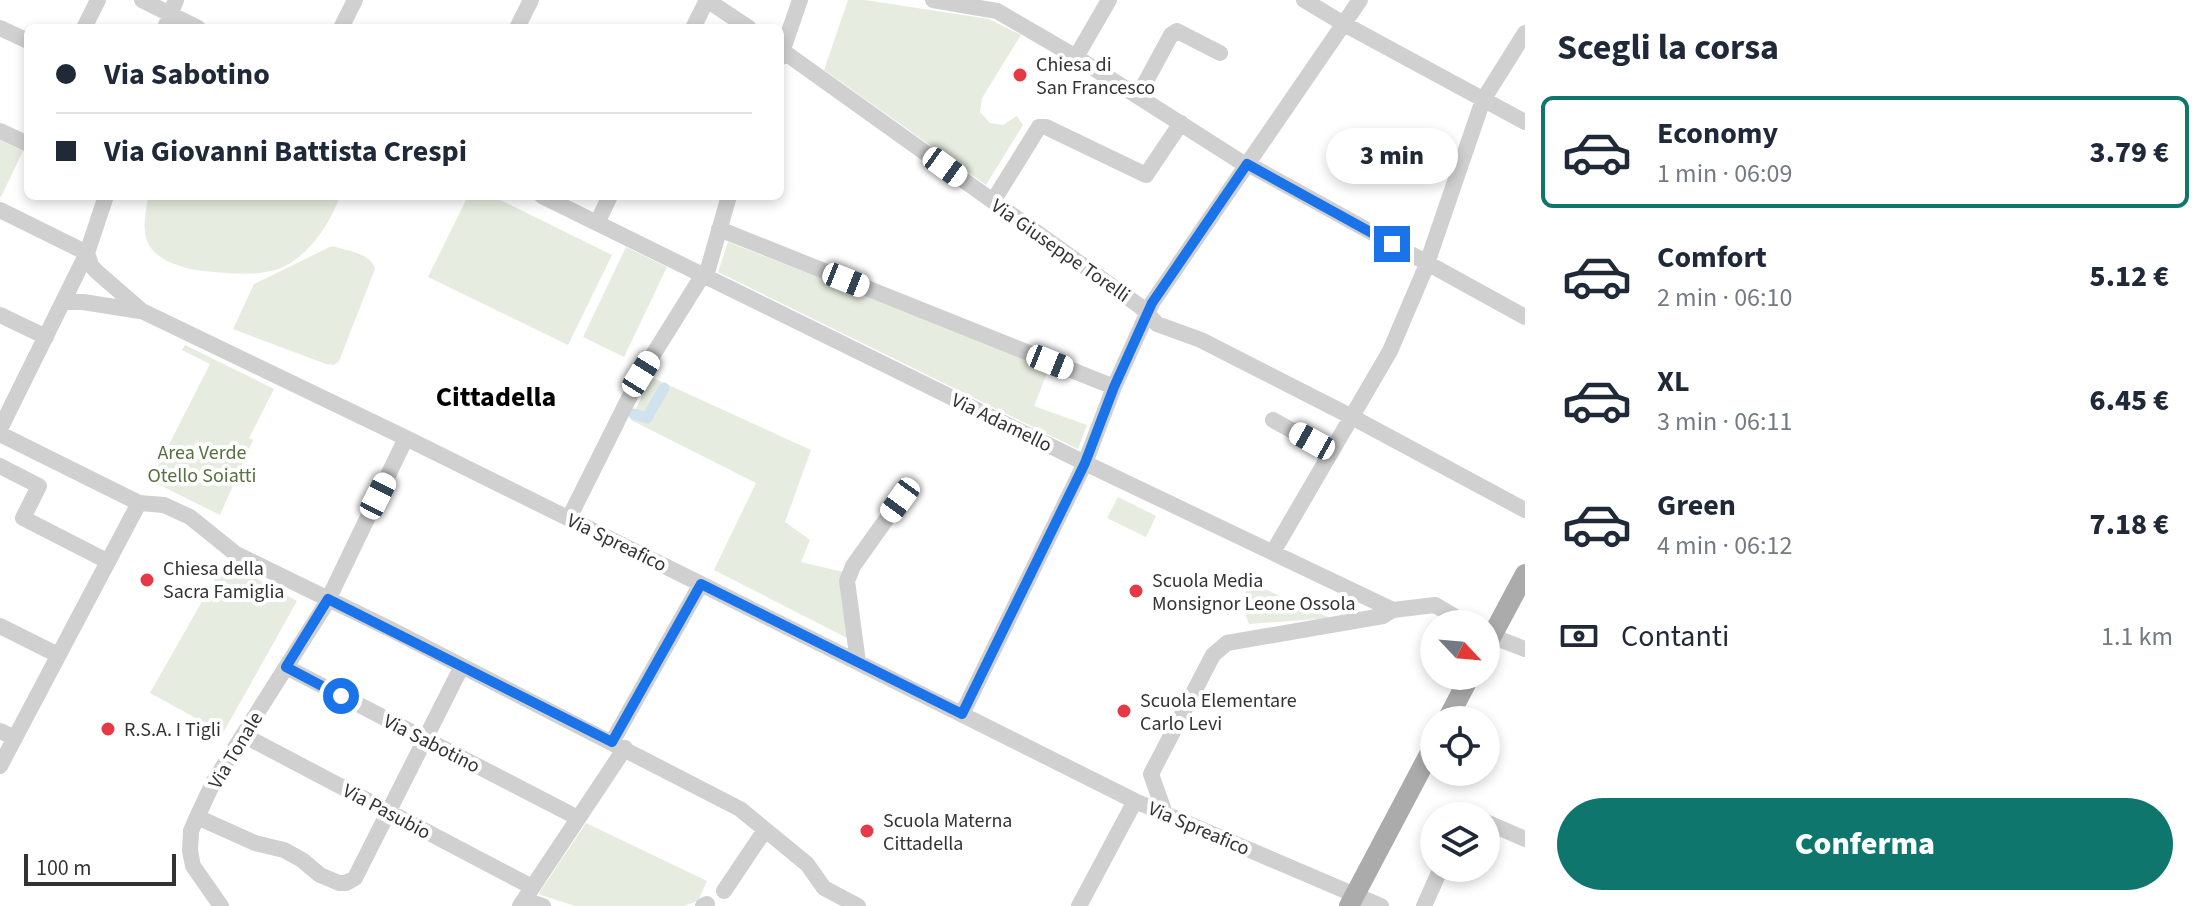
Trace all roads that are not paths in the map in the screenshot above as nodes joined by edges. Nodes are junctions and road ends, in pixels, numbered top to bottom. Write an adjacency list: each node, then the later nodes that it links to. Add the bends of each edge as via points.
1 (98, 0): 12 (street)
2 (142, 0): 11 (street)
3 (355, 0): 14 (street)
4 (531, 0): 15 (street)
5 (707, 0): 16 (street); 17 (street)
6 (800, 0): 22 (street)
7 (933, 0): 25 (street, via 997,11)
8 (1109, 0): 25 (street)
9 (1304, 0): 18 (street)
10 (1360, 0): 18 (street)
11 (170, 14): 13 (street)
12 (86, 24)
13 (190, 24)
14 (343, 24)
15 (519, 24)
16 (695, 24)
17 (743, 24)
18 (1344, 24): 27 (street); 32 (street)
19 (0, 28): 21 (street)
20 (1525, 33): 27 (street)
21 (24, 39)
22 (784, 45)
23 (1220, 53): 26 (street, via 1177,31)
24 (784, 55): 37 (street, Via Giuseppe Torelli)
25 (1076, 57): 26 (street)
26 (1138, 96): 29 (street)
27 (1483, 100): 28 (street); 42 (street)
28 (1525, 122)
29 (1181, 123): 32 (street); 37 (street, via 1146,175 1039,127)
30 (0, 131): 31 (street)
31 (24, 142)
32 (1247, 164): 42 (street); 47 (street)
33 (105, 200): 41 (street)
34 (550, 200): 39 (street, Via Adamello)
35 (608, 200): 39 (street)
36 (728, 200): 40 (street)
37 (993, 201): 47 (street, Via Giuseppe Torelli)
38 (0, 210): 41 (street)
39 (597, 223): 43 (street, Via Adamello)
40 (719, 229): 43 (street); 50 (street)
41 (87, 253): 44 (street); 45 (street, Via Spreafico, via 96,271)
42 (1426, 263): 48 (street); 51 (street, via 1390,351)
43 (706, 276): 56 (street, Via Adamello); 61 (street, via 641,374)
44 (63, 302): 45 (street, Via Spreafico); 49 (street)
45 (142, 311): 54 (street, Via Spreafico)
46 (0, 315): 49 (street)
47 (1147, 315): 50 (street); 51 (street, Via Giuseppe Torelli)
48 (1525, 317)
49 (46, 337): 53 (street)
50 (1114, 387): 56 (street)
51 (1352, 417): 55 (street); 60 (street, Via Giuseppe Torelli)
52 (1273, 420): 55 (street)
53 (0, 432): 59 (street)
54 (406, 438): 61 (street, Via Spreafico); 66 (street, Via Tonale)
55 (1331, 452): 62 (street)
56 (1085, 463): 62 (street, Via Adamello); 77 (street)
57 (0, 466): 63 (street, via 39,486 23,518)
58 (900, 500): 74 (street, via 847,581)
59 (139, 503): 63 (street); 66 (street, via 164,505 190,517 236,554)
60 (1525, 510)
61 (569, 518): 65 (street, Via Spreafico)
62 (1273, 552): 67 (street, Via Adamello)
63 (107, 561): 73 (street)
64 (1525, 574): 69 (main road)
65 (701, 584): 74 (street, Via Spreafico); 81 (street)
66 (328, 599): 75 (street); 76 (street, Via Tonale)
67 (1393, 610): 68 (street, via 1435,605); 86 (street, via 1227,643 1213,655 1151,774)
68 (1443, 610)
69 (1500, 618)
70 (0, 626): 73 (street)
71 (1500, 642): 72 (street)
72 (1525, 649)
73 (58, 655): 78 (street)
74 (858, 662): 77 (street, Via Spreafico)
75 (462, 666): 80 (street); 81 (street)
76 (286, 667): 79 (street, Via Tonale); 80 (street, Via Sabotino)
77 (962, 714): 84 (street, Via Spreafico)
78 (8, 734): 82 (street)
79 (243, 735): 85 (street, Via Pasubio); 87 (street, Via Tonale)
80 (425, 739): 85 (street); 88 (street, Via Sabotino)
81 (619, 745): 88 (street); 90 (street, via 740,809)
82 (0, 766)
83 (1420, 771): 95 (main road)
84 (1135, 801): 86 (street, Via Spreafico); 99 (street)
85 (388, 813): 87 (street, via 355,878 346,883 320,875 284,850); 94 (street, Via Pasubio)
86 (1165, 814): 95 (street, Via Spreafico)
87 (197, 817): 96 (street, Via Tonale, via 191,831 193,866)
88 (578, 818): 94 (street)
89 (1500, 828): 91 (street)
90 (765, 830): 93 (street); 98 (street, via 807,864 824,888)
91 (1525, 839)
92 (1435, 882): 101 (street)
93 (724, 891)
94 (526, 897): 97 (street, Via Pasubio)
95 (1352, 900): 100 (street, Via Spreafico)
96 (221, 906)
97 (543, 906)
98 (858, 906)
99 (1079, 906)
100 (1381, 906)
101 (1424, 906)

